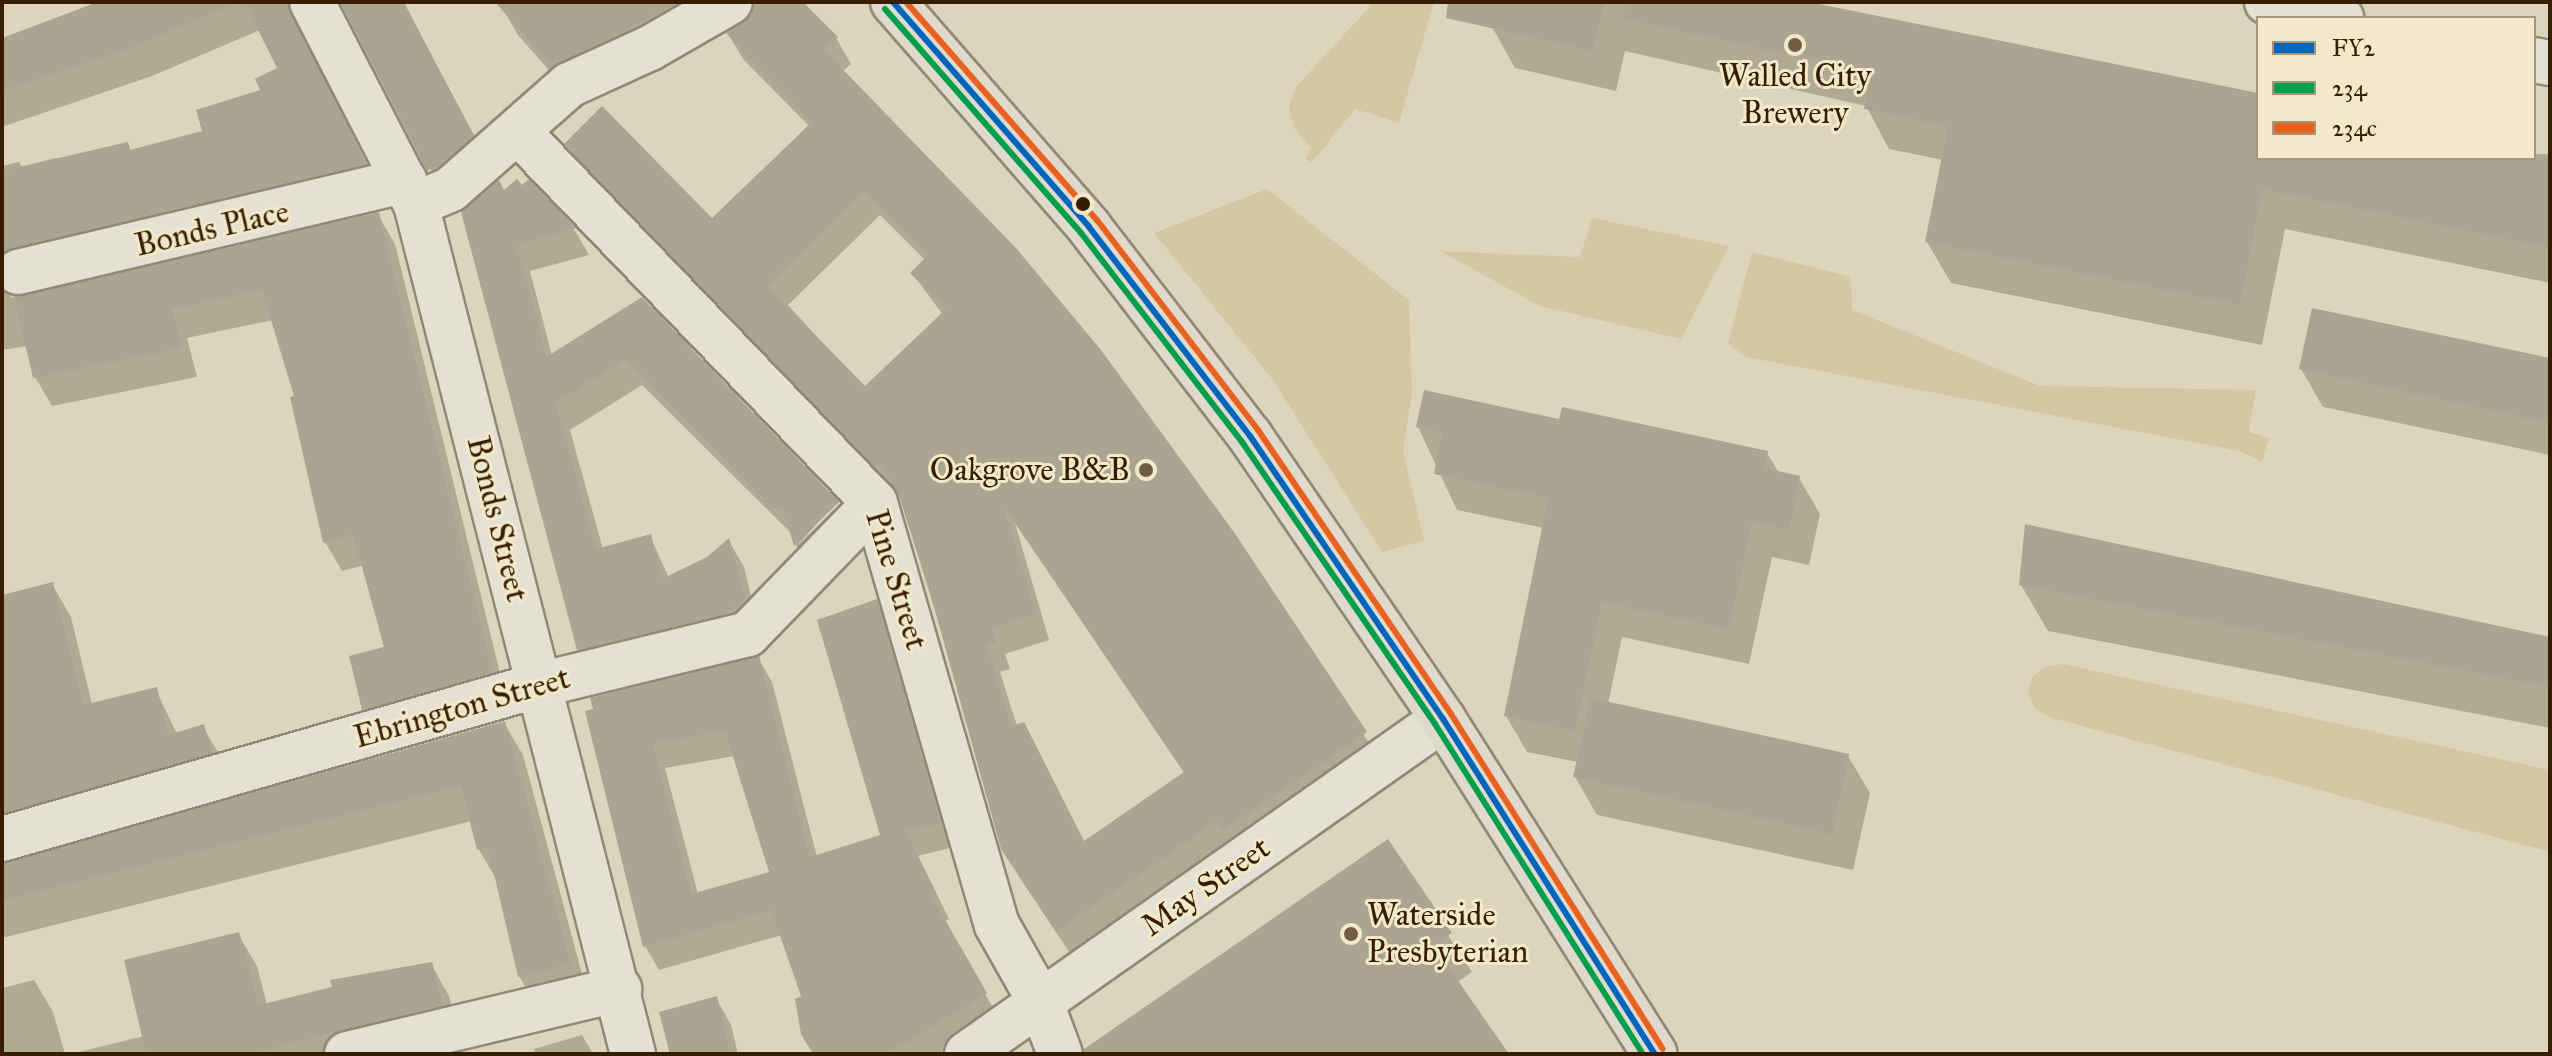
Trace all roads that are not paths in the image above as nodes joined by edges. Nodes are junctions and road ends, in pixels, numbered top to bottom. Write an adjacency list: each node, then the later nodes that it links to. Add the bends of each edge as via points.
1 (312, 2): 7 (street, Bonds Street)
2 (730, 2): 6 (street, Bonds Place, via 650,48 569,85)
3 (893, 2): 11 (highway, via 1089,227 1231,412)
4 (2267, 2): 5 (street)
5 (2332, 16)
6 (519, 133): 7 (street, Bonds Place, via 451,189); 9 (street, Pine Street)
7 (410, 193): 8 (street, Bonds Place); 10 (street, Bonds Street)
8 (18, 272)
9 (875, 503): 10 (street, Ebrington Street, via 748,634); 14 (street, Pine Street, via 997,925)
10 (539, 685): 12 (street, Ebrington Street); 13 (street, Bonds Street)
11 (1443, 719): 14 (street, May Street); 19 (highway)
12 (2, 839)
13 (619, 989): 15 (street); 16 (street, Bonds Street)
14 (1041, 1003): 17 (street, May Street); 18 (street, Pine Street)
15 (347, 1054)
16 (633, 1054)
17 (967, 1054)
18 (1060, 1054)
19 (1655, 1054)

